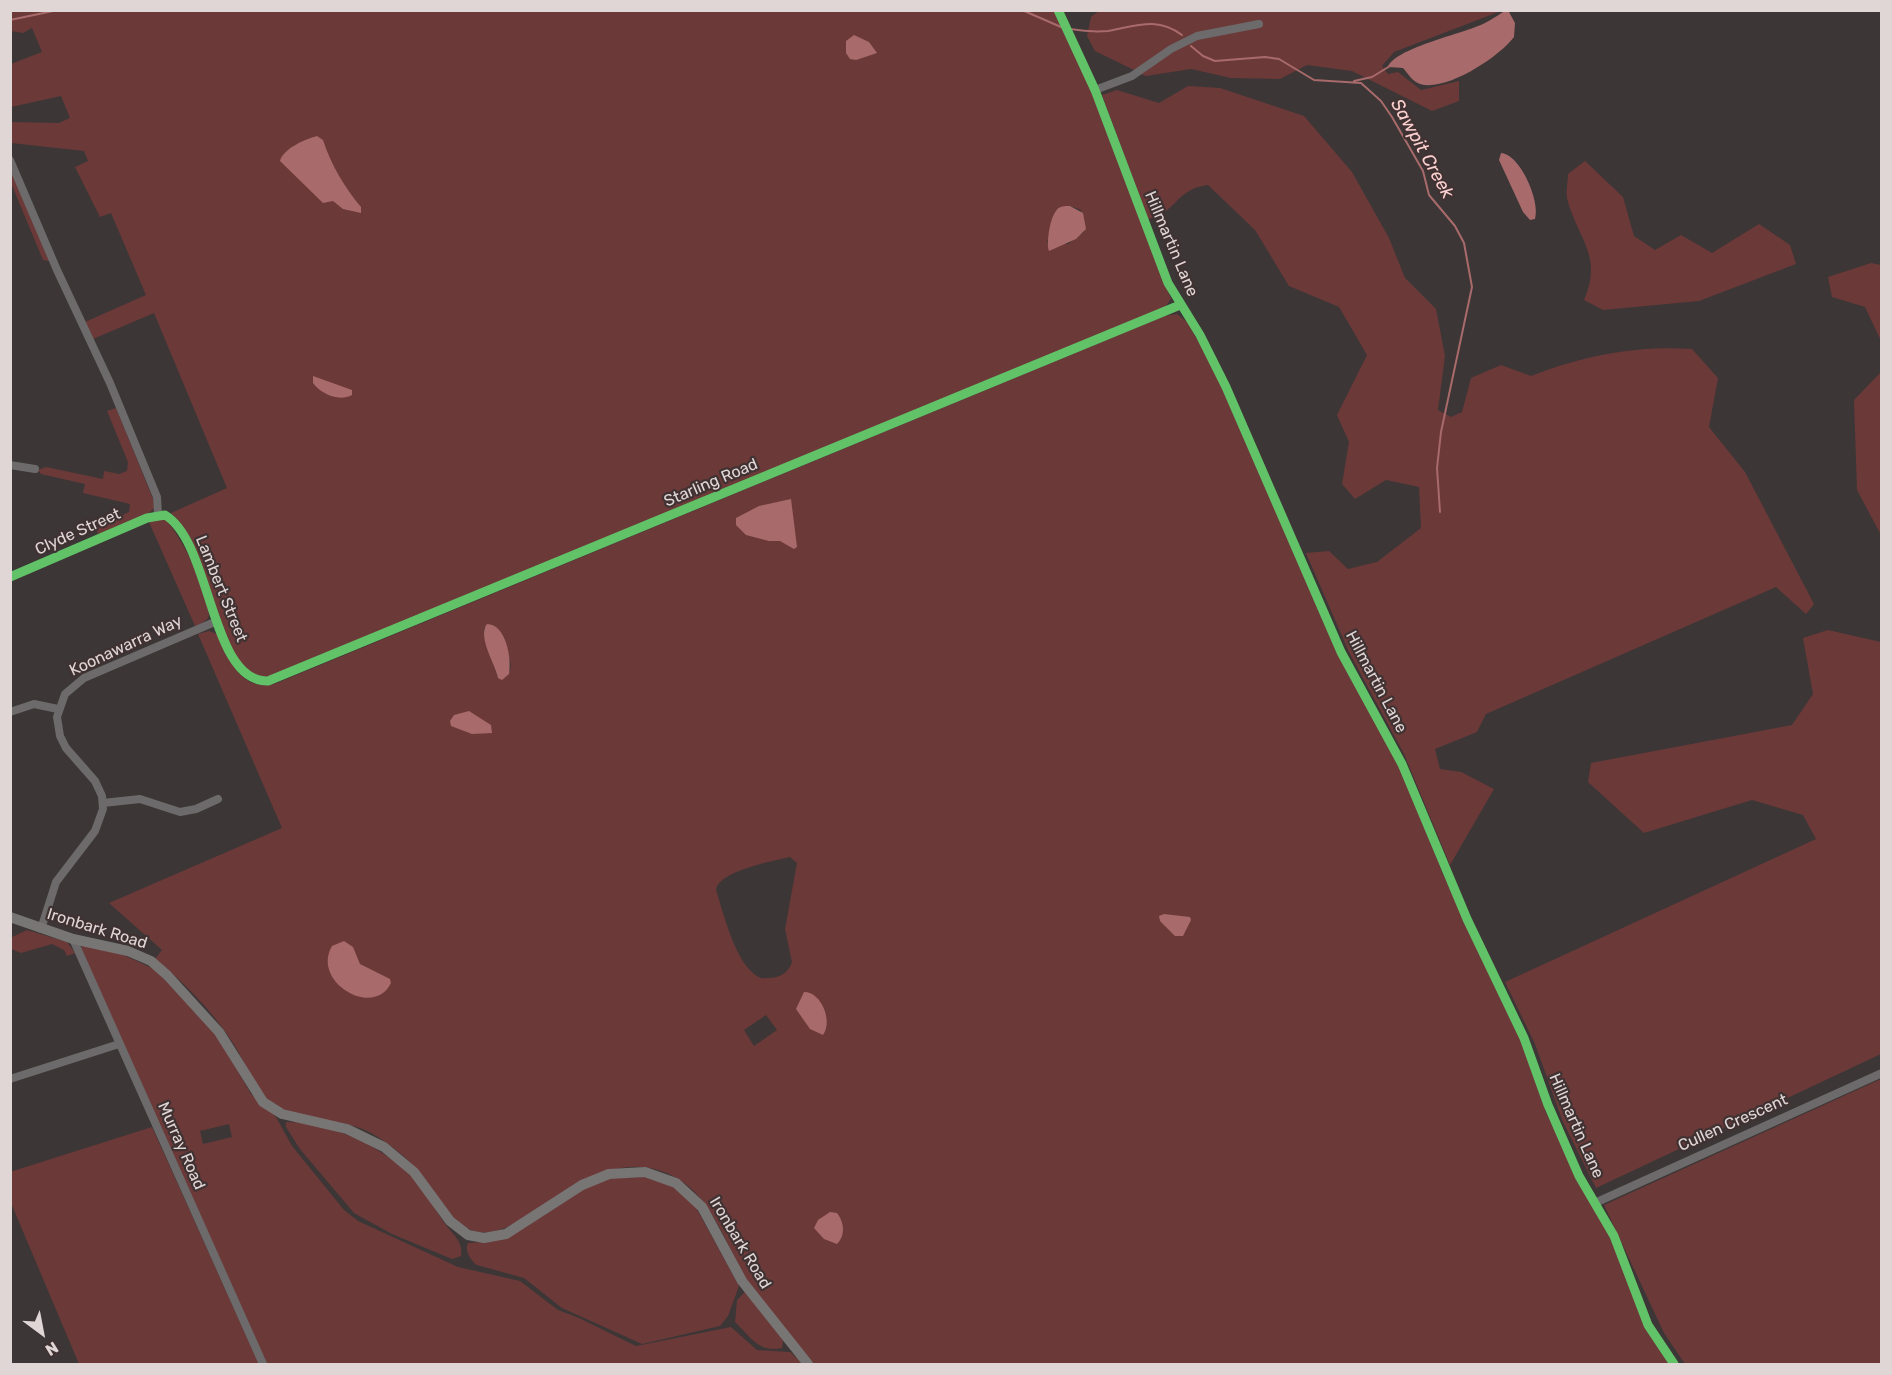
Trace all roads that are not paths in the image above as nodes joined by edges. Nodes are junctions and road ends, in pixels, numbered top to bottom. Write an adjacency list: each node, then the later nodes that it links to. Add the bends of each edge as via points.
1 (1058, 10): 3 (street, Hillmartin Lane)
2 (1259, 24): 3 (street, via 1197,36 1132,76)
3 (1095, 90): 5 (street, Hillmartin Lane, via 1158,258)
4 (10, 160): 8 (street, via 114,393 157,497)
5 (1180, 305): 11 (street, Starling Road, via 281,677); 22 (street, Hillmartin Lane, via 1226,387 1341,651 1402,764 1467,919 1520,1030 1563,1142 1582,1182)
6 (10, 465): 7 (street)
7 (35, 469)
8 (158, 514): 9 (street, Clyde Street); 10 (street, Lambert Street, via 171,519 184,537)
9 (10, 577)
10 (217, 621): 11 (street, Lambert Street, via 237,665); 12 (street, Koonawarra Way, via 84,678 65,694)
11 (253, 680)
12 (58, 709): 13 (street, via 34,704); 15 (street, via 62,742 95,780)
13 (10, 712)
14 (218, 800): 15 (street, via 180,812 140,799)
15 (103, 803): 17 (street, via 99,827 56,882)
16 (10, 917): 17 (street, Ironbark Road)
17 (40, 928): 18 (street, Ironbark Road)
18 (73, 939): 19 (street, Murray Road); 24 (street, Ironbark Road, via 128,951 156,965 219,1032 263,1102 282,1114 347,1129 384,1147 414,1172 450,1221 468,1235 484,1238 506,1234 582,1185 609,1174 645,1172 676,1183 702,1206 742,1281)
19 (120, 1044): 21 (street); 23 (street, Murray Road)
20 (1881, 1073): 22 (street, Cullen Crescent)
21 (10, 1079)
22 (1597, 1202): 25 (street, Hillmartin Lane, via 1624,1258 1644,1317)
23 (263, 1365)
24 (808, 1365)
25 (1674, 1365)

